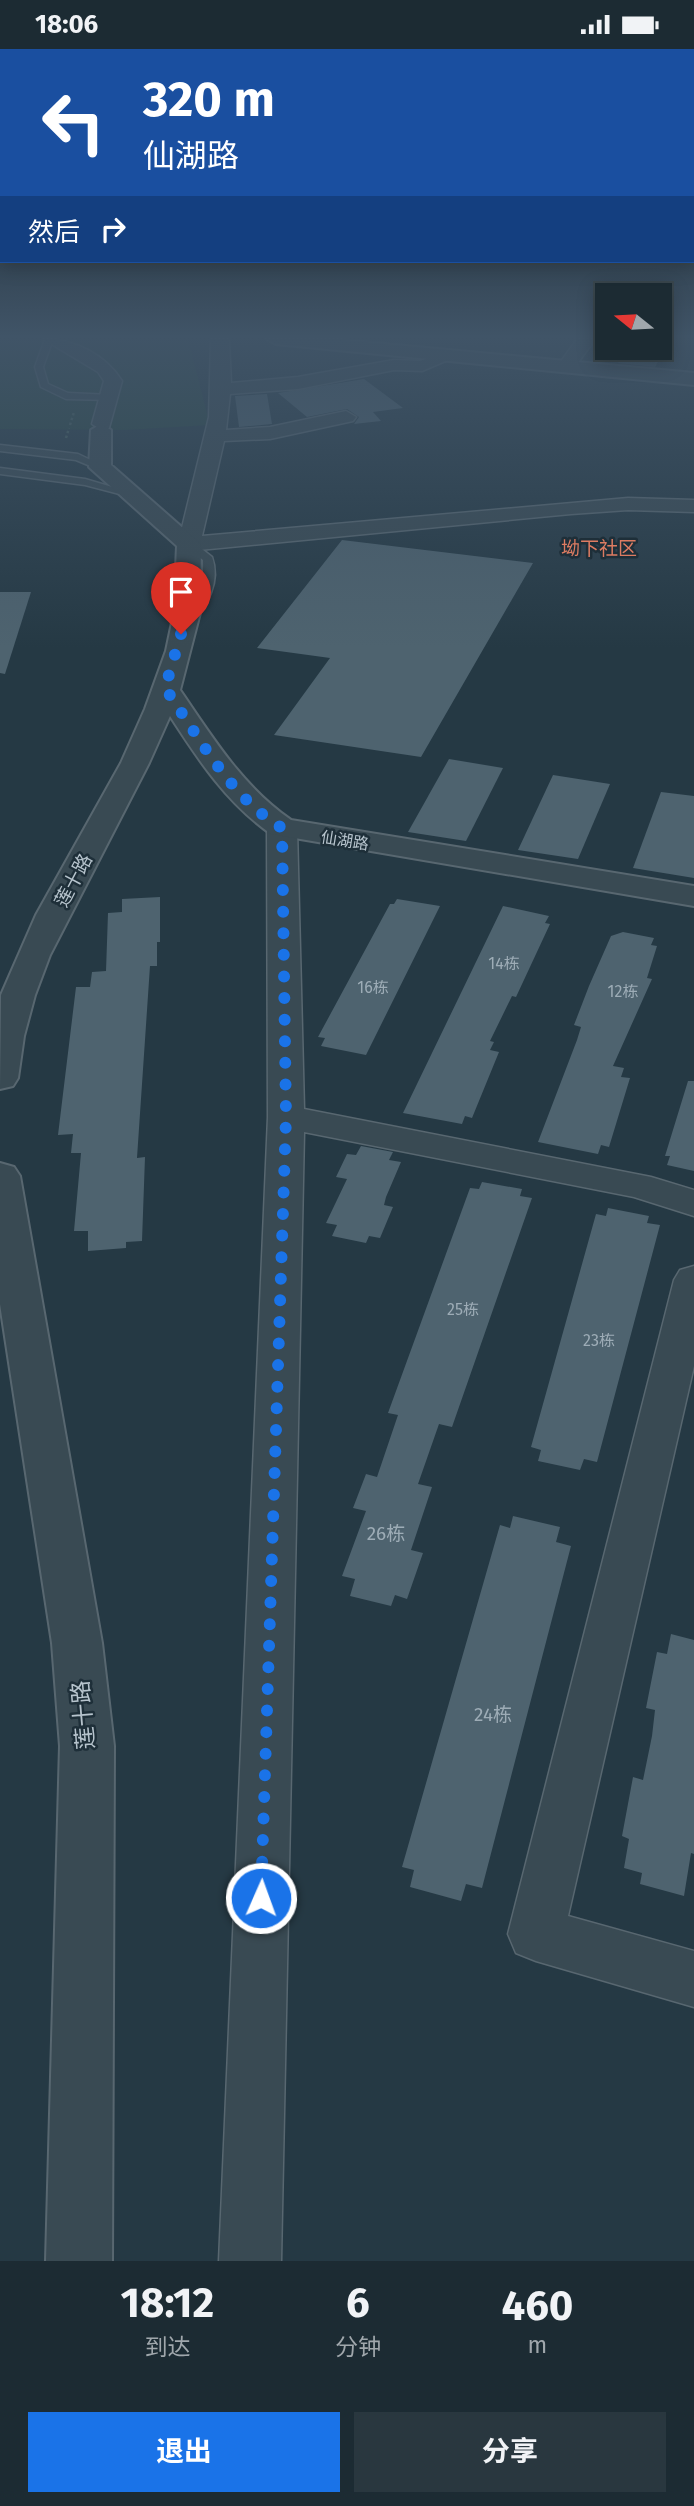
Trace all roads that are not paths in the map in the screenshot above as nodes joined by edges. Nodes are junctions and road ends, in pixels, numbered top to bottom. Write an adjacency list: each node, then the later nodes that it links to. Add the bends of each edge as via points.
1 (101, 442): 4 (street)
2 (214, 442): 8 (street)
3 (0, 448): 4 (lane, via 78,457)
4 (100, 467): 6 (street)
5 (0, 471): 6 (lane, via 85,482)
6 (131, 494): 8 (street)
7 (694, 506): 8 (street, via 571,508)
8 (189, 544): 9 (street, via 186,615)
9 (165, 688): 10 (street, 仙湖路, via 238,795); 12 (street, 莲十路, via 136,761 26,974 9,1023)
10 (282, 828): 11 (street, 仙湖路); 13 (street)
11 (694, 896)
12 (0, 1078)
13 (286, 1117): 15 (street, via 638,1186); 19 (street)
14 (0, 1176): 18 (street, 莲十路, via 64,1561 87,1746)
15 (694, 1203)
16 (694, 1280): 17 (street, via 536,1934)
17 (694, 1979)
18 (79, 2261)
19 (250, 2261)

